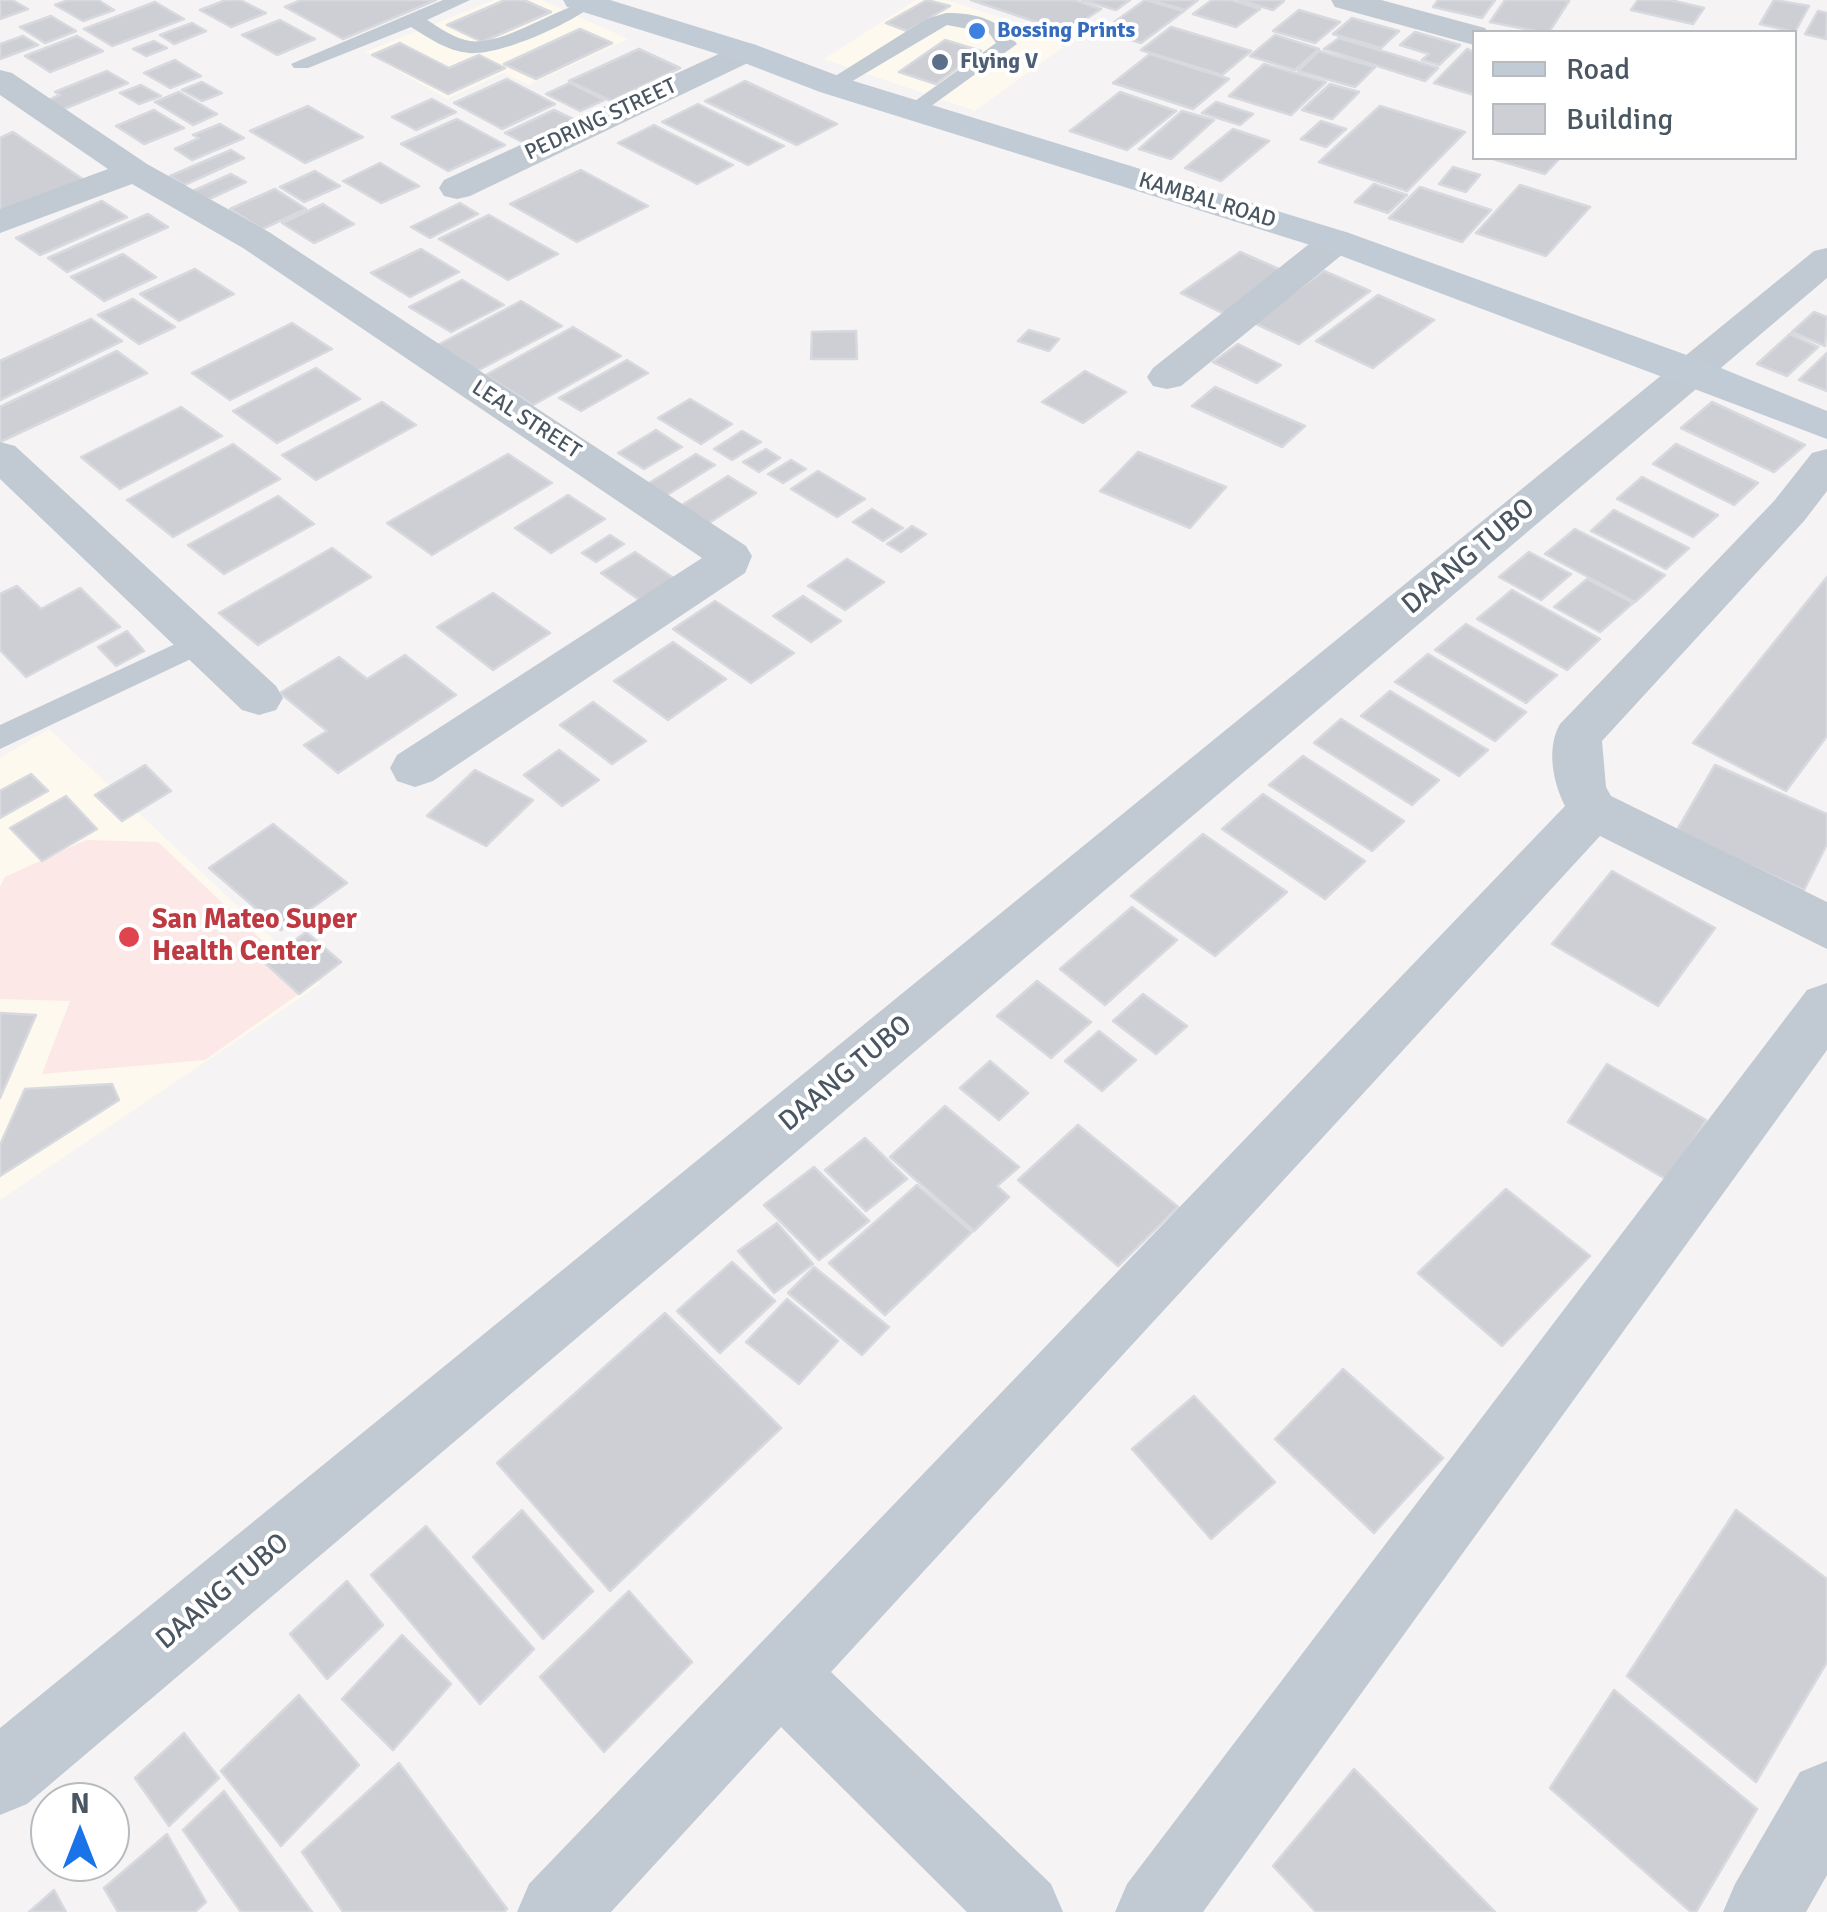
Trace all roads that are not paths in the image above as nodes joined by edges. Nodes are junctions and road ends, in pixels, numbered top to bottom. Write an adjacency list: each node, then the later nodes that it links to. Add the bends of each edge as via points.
1 (460, 0): 4 (lane)
2 (1346, 0): 5 (street)
3 (582, 1): 4 (lane, via 474,48); 6 (main road, KAMBAL ROAD)
4 (410, 19): 7 (lane)
5 (1472, 34)
6 (745, 52): 9 (main road, KAMBAL ROAD); 12 (street, PEDRING STREET)
7 (301, 64)
8 (0, 80): 11 (street, LEAL STREET)
9 (832, 85): 10 (main road, KAMBAL ROAD); 10 (lane, via 933,22 963,19 1004,36 1007,44)
10 (916, 111): 14 (main road, KAMBAL ROAD)
11 (135, 171): 13 (street); 24 (street, LEAL STREET, via 256,240 730,556)
12 (457, 188)
13 (0, 222)
14 (1336, 241): 16 (main road, KAMBAL ROAD); 17 (street)
15 (1827, 259): 16 (street, DAANG TUBO)
16 (1692, 372): 18 (main road, KAMBAL ROAD); 29 (street, DAANG TUBO)
17 (1167, 377)
18 (1827, 426)
19 (0, 455): 21 (street)
20 (1827, 462): 25 (street, via 1577,737 1581,787)
21 (199, 642): 22 (street); 23 (lane)
22 (258, 698)
23 (0, 738)
24 (415, 768)
25 (1592, 810): 26 (street); 28 (street)
26 (1827, 926)
27 (1827, 1006): 33 (street)
28 (782, 1676): 31 (street); 32 (street)
29 (0, 1778)
30 (1827, 1799): 34 (street)
31 (557, 1912)
32 (1023, 1912)
33 (1155, 1912)
34 (1763, 1912)

